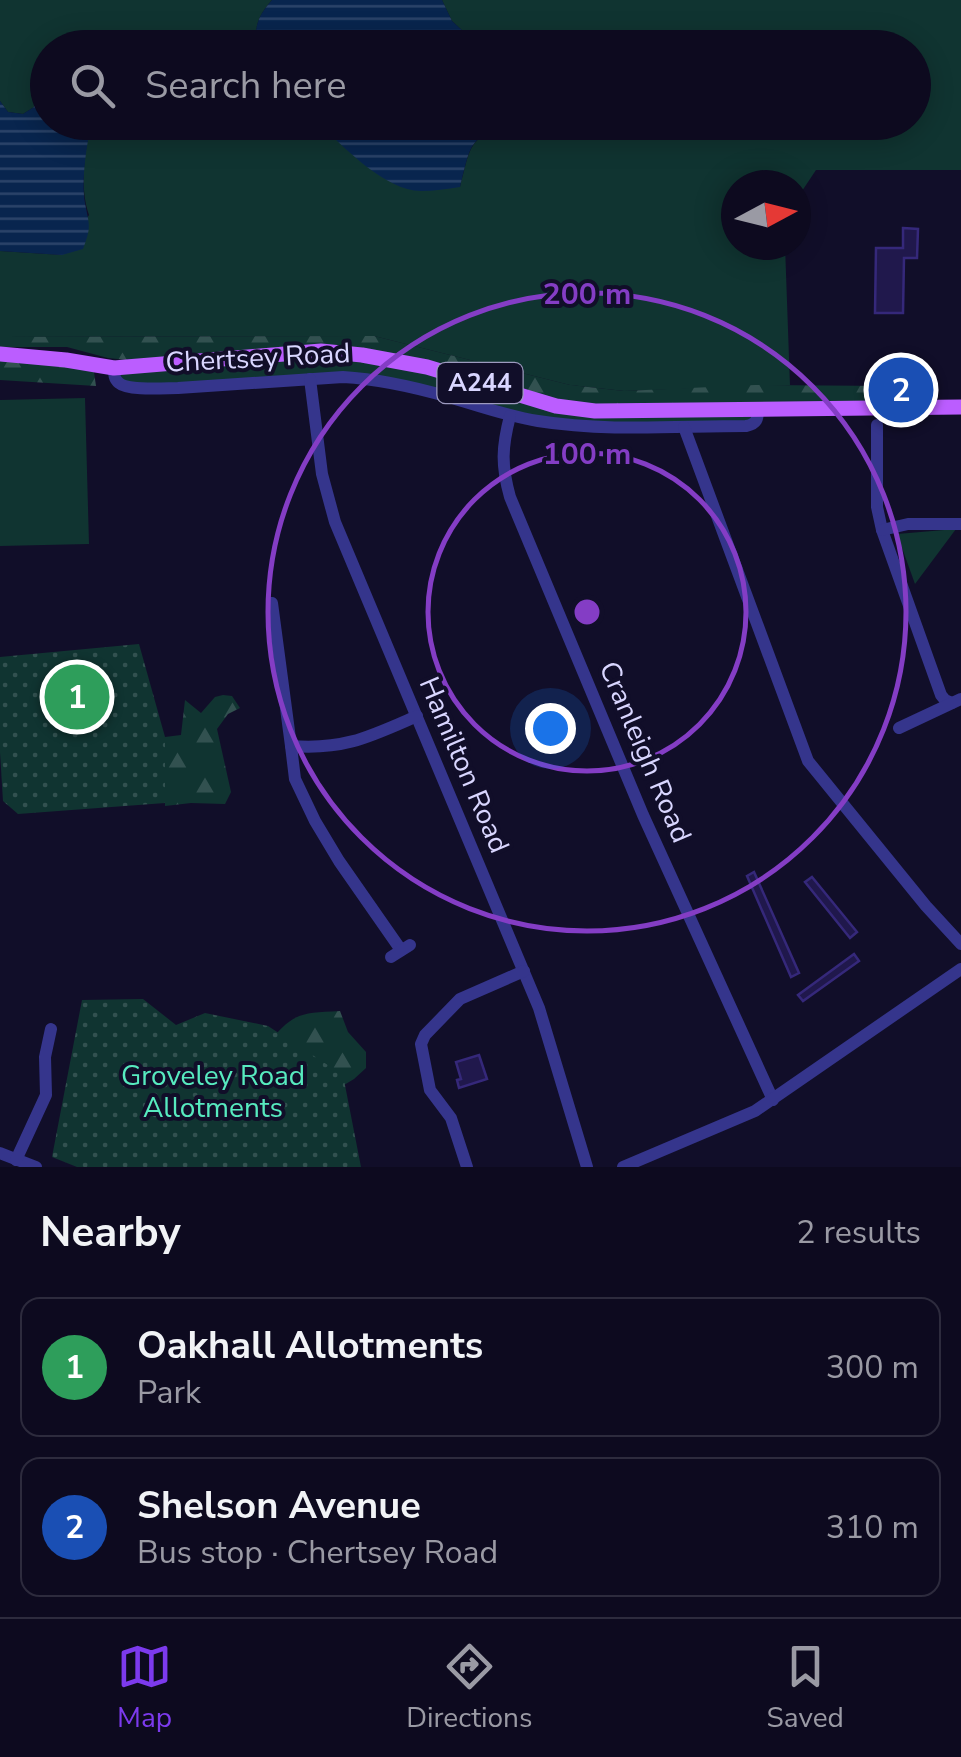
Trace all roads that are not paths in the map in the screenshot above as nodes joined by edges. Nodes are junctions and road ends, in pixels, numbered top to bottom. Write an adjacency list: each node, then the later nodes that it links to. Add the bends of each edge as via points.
1 (0, 354): 2 (main road, Chertsey Road / A244)
2 (114, 368): 3 (street, Chertsey Road, via 119,384 152,388); 5 (main road, Chertsey Road / A244, via 321,351 407,362 575,410)
3 (310, 379): 6 (street, Chertsey Road, via 384,382); 13 (street, Hamilton Road, via 335,522)
4 (961, 407): 5 (main road, Chertsey Road / A244)
5 (758, 408): 8 (street, Chertsey Road, via 754,424)
6 (510, 416): 8 (street, Chertsey Road, via 614,428); 21 (street, Cranleigh Road, via 503,442 510,497)
7 (877, 425): 10 (street)
8 (684, 427): 16 (street, via 808,761)
9 (961, 524): 10 (street)
10 (882, 530): 12 (street, via 942,695)
11 (273, 603): 15 (street)
12 (956, 701): 14 (street)
13 (417, 716): 15 (street, via 345,745); 19 (street, Hamilton Road)
14 (899, 728)
15 (291, 746): 17 (street, via 295,779 315,821)
16 (961, 944)
17 (401, 951)
18 (961, 969): 21 (street)
19 (524, 971): 25 (street, via 460,999 421,1044 432,1096 451,1118); 26 (street, Hamilton Road)
20 (52, 1028): 23 (street, via 46,1094)
21 (773, 1100): 27 (street)
22 (0, 1153): 23 (street)
23 (16, 1160): 24 (street)
24 (36, 1167)
25 (467, 1167)
26 (587, 1167)
27 (623, 1167)

